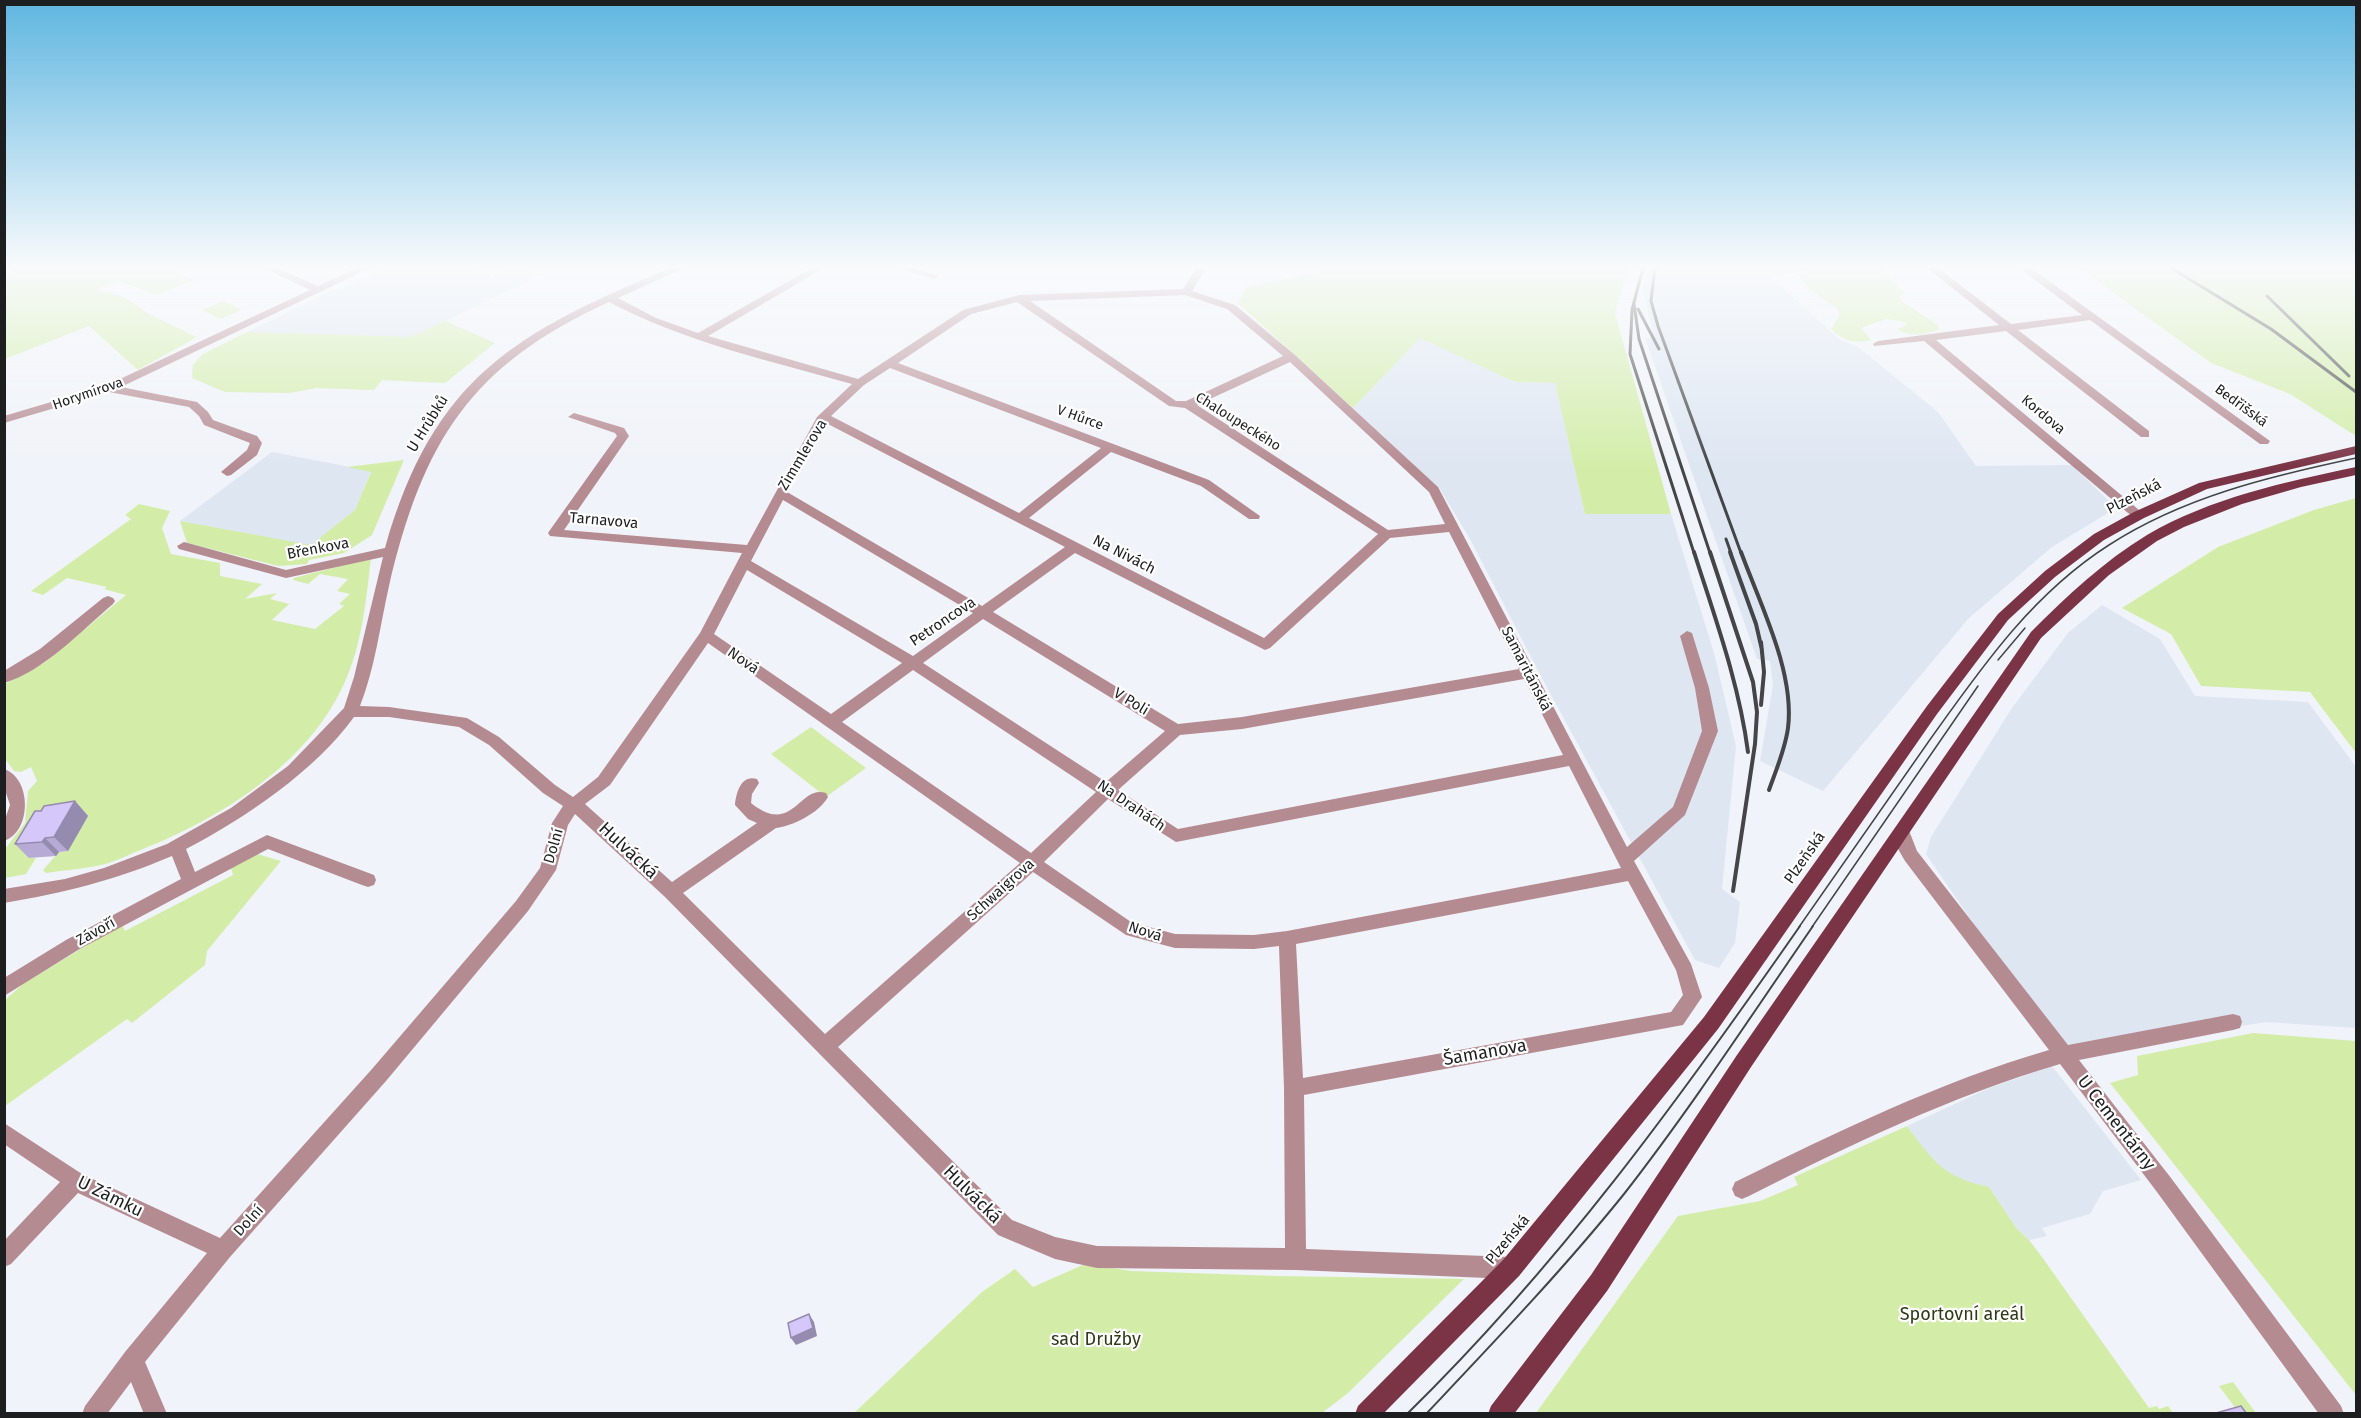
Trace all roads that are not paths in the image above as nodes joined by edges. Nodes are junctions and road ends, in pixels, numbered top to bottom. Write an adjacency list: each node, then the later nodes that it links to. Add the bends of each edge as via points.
1 (222, 334): 17 (street, Horymírova)
2 (535, 334): 36 (street, U Hrůbků, via 497,362 465,395 431,445 406,499)
3 (689, 334): 11 (street)
4 (706, 334): 11 (street)
5 (933, 334): 15 (street, Zimmlerova)
6 (1072, 334): 18 (street, Chaloupeckého, via 1170,402)
7 (1264, 334): 14 (street, Zimmlerova)
8 (1958, 334): 12 (street)
9 (2017, 334): 22 (street)
10 (2116, 334): 23 (street, Bedřišská)
11 (699, 338): 16 (street)
12 (1927, 338): 13 (street); 29 (street, Kordova)
13 (1878, 344)
14 (1291, 357): 18 (street); 32 (street, Samaritánská, via 1434,490)
15 (888, 363): 16 (street, Zimmlerova); 24 (street, V Hůrce)
16 (860, 383): 20 (street, Zimmlerova)
17 (109, 388): 21 (street, Horymírova); 27 (street, via 193,404 208,422 253,439 253,452)
18 (1188, 405): 33 (street, Chaloupeckého)
19 (574, 417): 37 (street, Tarnavova, via 620,431 623,436 555,533)
20 (823, 417): 28 (street, Zimmlerova); 31 (street, Na Nivách)
21 (4, 420)
22 (2145, 434)
23 (2264, 441)
24 (1111, 446): 30 (street, V Hůrce, via 1205,483); 31 (street)
25 (2356, 450): 29 (main road, Plzeňská, via 2203,486)
26 (2356, 471): 55 (main road, via 2230,504 2166,531 2130,552 2080,592 2036,635)
27 (227, 472)
28 (780, 493): 37 (street, Zimmlerova); 39 (street, V Poli)
29 (2139, 515): 77 (main road, Plzeňská, via 2099,537 2003,617 1932,710 1711,1023)
30 (1254, 516)
31 (1020, 519): 35 (street, Na Nivách)
32 (1454, 527): 33 (street); 43 (street, Samaritánská)
33 (1386, 534): 35 (street, Na Nivách, via 1264,645)
34 (184, 546): 36 (street, Břenkova, via 286,574)
35 (1074, 548): 39 (street, Petroncova)
36 (390, 551): 45 (street, U Hrůbků)
37 (747, 555): 40 (street, Zimmlerova); 42 (street, Na Drahách)
38 (108, 601): 44 (street, via 40,656)
39 (985, 614): 42 (street, Petroncova); 47 (street, V Poli)
40 (706, 635): 46 (street, Nová); 53 (street, Zimmlerova, via 604,781)
41 (1687, 636): 59 (street, via 1710,731 1679,811)
42 (913, 663): 46 (street, Petroncova); 51 (street, Na Drahách)
43 (1528, 673): 47 (street, via 1242,723); 48 (street, Samaritánská)
44 (4, 678)
45 (350, 711): 53 (street, via 462,722 494,741); 57 (street, via 269,790)
46 (831, 722): 58 (street, Nová)
47 (1176, 730): 51 (street, Schwaigrova)
48 (1573, 759): 51 (street, Na Drahách, via 1176,836); 59 (street, Samaritánská)
49 (4, 775): 56 (street, via 18,797 19,810)
50 (751, 783): 54 (street, via 744,793 743,805 754,816)
51 (1108, 790): 58 (street, Schwaigrova)
52 (820, 797): 54 (street, via 795,816)
53 (572, 806): 62 (street, Hulvácká, via 589,815); 74 (street, Dolní, via 560,823 548,870 522,906)
54 (770, 823): 62 (street)
55 (1902, 833): 69 (street, U Cementárny, via 1911,856); 82 (main road, via 1744,1061 1599,1283)
56 (4, 835)
57 (176, 846): 61 (street); 63 (street, via 74,884)
58 (1032, 863): 64 (street, Nová, via 1126,928 1175,941 1254,942); 68 (street, Schwaigrova)
59 (1628, 866): 64 (street, Nová); 66 (street, Samaritánská, via 1685,969 1693,997)
60 (368, 880): 61 (street, Závoří, via 267,842)
61 (190, 881): 65 (street, Závoří, via 37,965)
62 (671, 892): 68 (street, Hulvácká)
63 (4, 896)
64 (1287, 938): 70 (street)
65 (4, 988)
66 (1676, 1019): 70 (street, Šamanova)
67 (2233, 1022): 69 (street)
68 (824, 1047): 76 (street, Hulvácká, via 1005,1228 1025,1237 1097,1257)
69 (2063, 1055): 73 (street, via 1969,1084); 83 (street, U Cementárny)
70 (1294, 1088): 76 (street)
71 (4, 1132): 72 (street, U Zámku)
72 (75, 1181): 74 (street, U Zámku); 75 (street)
73 (1742, 1189)
74 (223, 1250): 78 (street, Dolní)
75 (4, 1257)
76 (1296, 1259): 77 (street, Hulvácká)
77 (1511, 1268): 81 (main road, Plzeňská)
78 (133, 1360): 79 (street, Dolní); 80 (street)
79 (93, 1413)
80 (156, 1413)
81 (1366, 1413)
82 (1499, 1413)
83 (2333, 1413)

